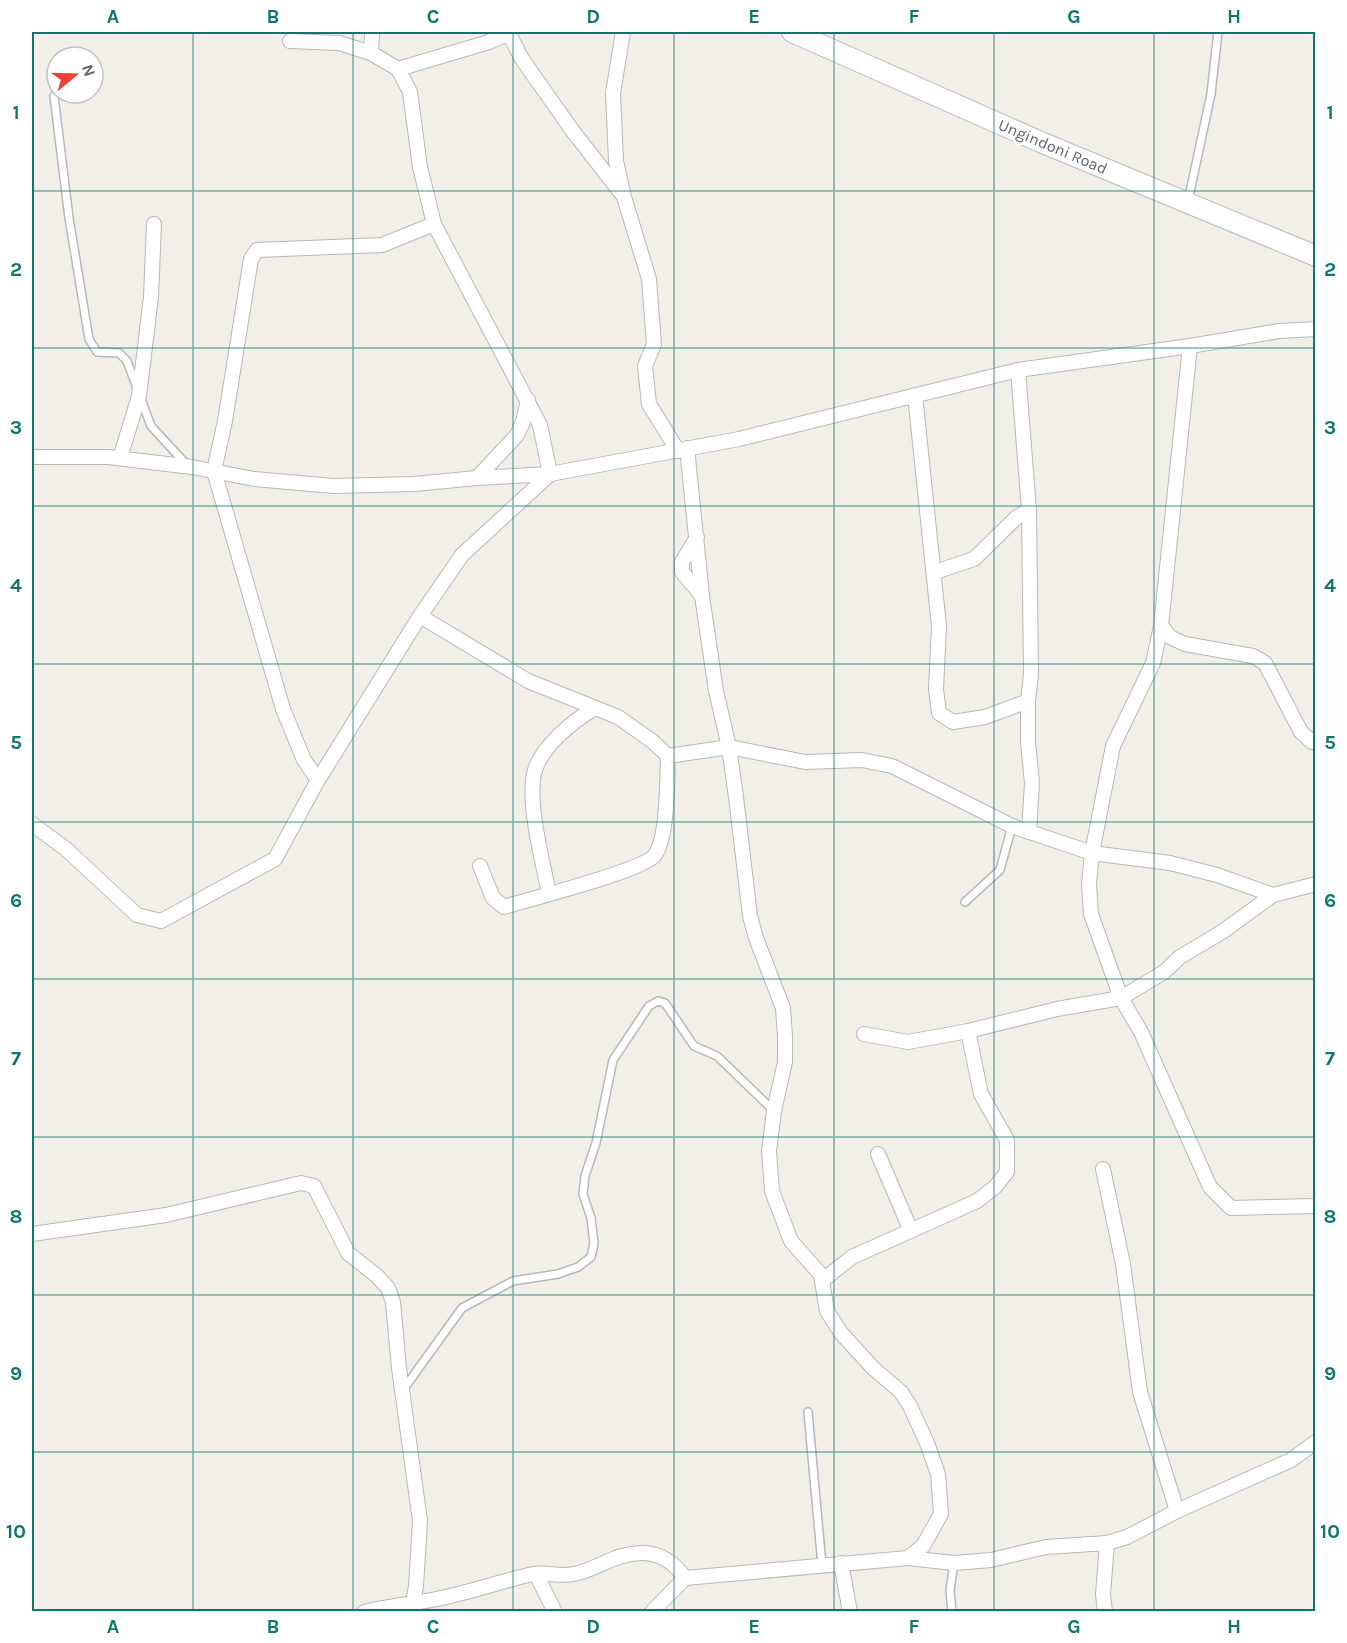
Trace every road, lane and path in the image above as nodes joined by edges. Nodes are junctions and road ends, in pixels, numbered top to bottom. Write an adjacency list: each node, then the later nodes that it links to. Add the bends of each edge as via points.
1 (372, 32): 7 (street)
2 (509, 32): 8 (street, via 489,42); 10 (street, via 522,59)
3 (623, 32): 10 (street, via 613,93 616,161)
4 (792, 32): 11 (main road, Ungindoni Road, via 1043,143)
5 (1218, 32): 11 (lane, via 1211,94)
6 (290, 41): 7 (street, via 339,43)
7 (372, 53): 8 (street)
8 (398, 69): 13 (street, via 410,93 420,167)
9 (55, 105): 19 (lane, via 89,339 97,352 119,353 127,361)
10 (624, 197): 21 (street, via 649,279 654,344 645,366 649,404)
11 (1188, 201): 14 (main road, Ungindoni Road)
12 (154, 224): 19 (street, via 151,297)
13 (434, 224): 20 (street); 25 (street, via 382,245 257,250 251,259)
14 (1316, 256)
15 (1316, 329): 16 (street)
16 (1190, 346): 17 (street); 31 (street)
17 (1018, 370): 18 (street); 28 (street)
18 (915, 394): 21 (street, via 739,439); 29 (street)
19 (139, 396): 23 (street); 24 (lane, via 151,426 181,461)
20 (528, 400): 26 (street, via 540,424); 27 (street, via 517,435)
21 (682, 449): 26 (street); 35 (street, via 716,691)
22 (32, 458): 23 (street)
23 (120, 458): 24 (street)
24 (192, 467): 25 (street)
25 (214, 471): 27 (street, via 333,486); 37 (street, via 283,709 304,760)
26 (550, 474): 27 (street); 30 (street, via 462,555)
27 (477, 478)
28 (1029, 510): 29 (street, via 974,559); 32 (street)
29 (935, 572): 32 (street, via 939,713 953,722 985,717)
30 (420, 616): 33 (street, via 528,681); 37 (street)
31 (1161, 626): 34 (street, via 1170,637 1185,644 1253,656 1265,663 1301,732); 41 (street, via 1153,663 1113,746)
32 (1028, 702): 40 (street, via 1032,783)
33 (595, 708): 36 (street, via 618,717); 44 (street, via 566,728 543,754 535,770 536,827)
34 (1314, 744)
35 (729, 747): 36 (street); 39 (street, via 805,762 862,760 892,766); 50 (street, via 750,916 783,1008 785,1062)
36 (668, 756): 44 (street, via 665,820 656,854 629,870)
37 (318, 780): 38 (street, via 275,859 161,921 137,915 66,849)
38 (32, 824)
39 (1012, 826): 40 (street); 46 (lane, via 1000,870)
40 (1029, 832): 41 (street)
41 (1092, 853): 45 (street, via 1170,863 1217,874); 47 (street, via 1091,914)
42 (480, 866): 44 (street, via 493,898 504,907)
43 (1316, 885): 45 (street)
44 (549, 894)
45 (1273, 895): 47 (street)
46 (965, 902)
47 (1121, 998): 48 (street); 53 (street, via 1141,1032 1210,1187 1231,1208)
48 (968, 1031): 49 (street, via 908,1042); 54 (street, via 981,1094 1007,1140 1007,1172 995,1188 977,1201)
49 (864, 1034)
50 (774, 1111): 56 (street, via 769,1150 775,1203 791,1241); 57 (lane, via 717,1056 694,1046 665,1003 658,1001 649,1006 613,1060 585,1176 583,1194 594,1243 591,1257 558,1274 513,1281 462,1308)
51 (878, 1154): 54 (street)
52 (1103, 1169): 60 (street, via 1123,1264 1140,1392)
53 (1316, 1206)
54 (911, 1231): 56 (street, via 852,1257)
55 (32, 1234): 57 (street, via 166,1215 300,1183 314,1186 348,1253 388,1288)
56 (823, 1280): 62 (street, via 827,1311 841,1333 901,1392 938,1474 941,1514 923,1546)
57 (403, 1390): 68 (street, via 420,1521)
58 (808, 1412): 65 (lane)
59 (1316, 1442): 60 (street, via 1291,1460)
60 (1177, 1511): 61 (street)
61 (1107, 1543): 64 (street, via 1046,1547 991,1560); 74 (street)
62 (908, 1558): 63 (street); 64 (street)
63 (841, 1563): 65 (street); 72 (street)
64 (954, 1563): 73 (lane)
65 (822, 1565): 67 (street)
66 (536, 1574): 67 (street, via 574,1574 609,1559 646,1553 672,1564); 68 (street); 70 (street)
67 (685, 1578): 71 (street)
68 (413, 1603): 69 (street)
69 (364, 1611)
70 (555, 1611)
71 (652, 1611)
72 (850, 1611)
73 (952, 1611)
74 (1105, 1611)

